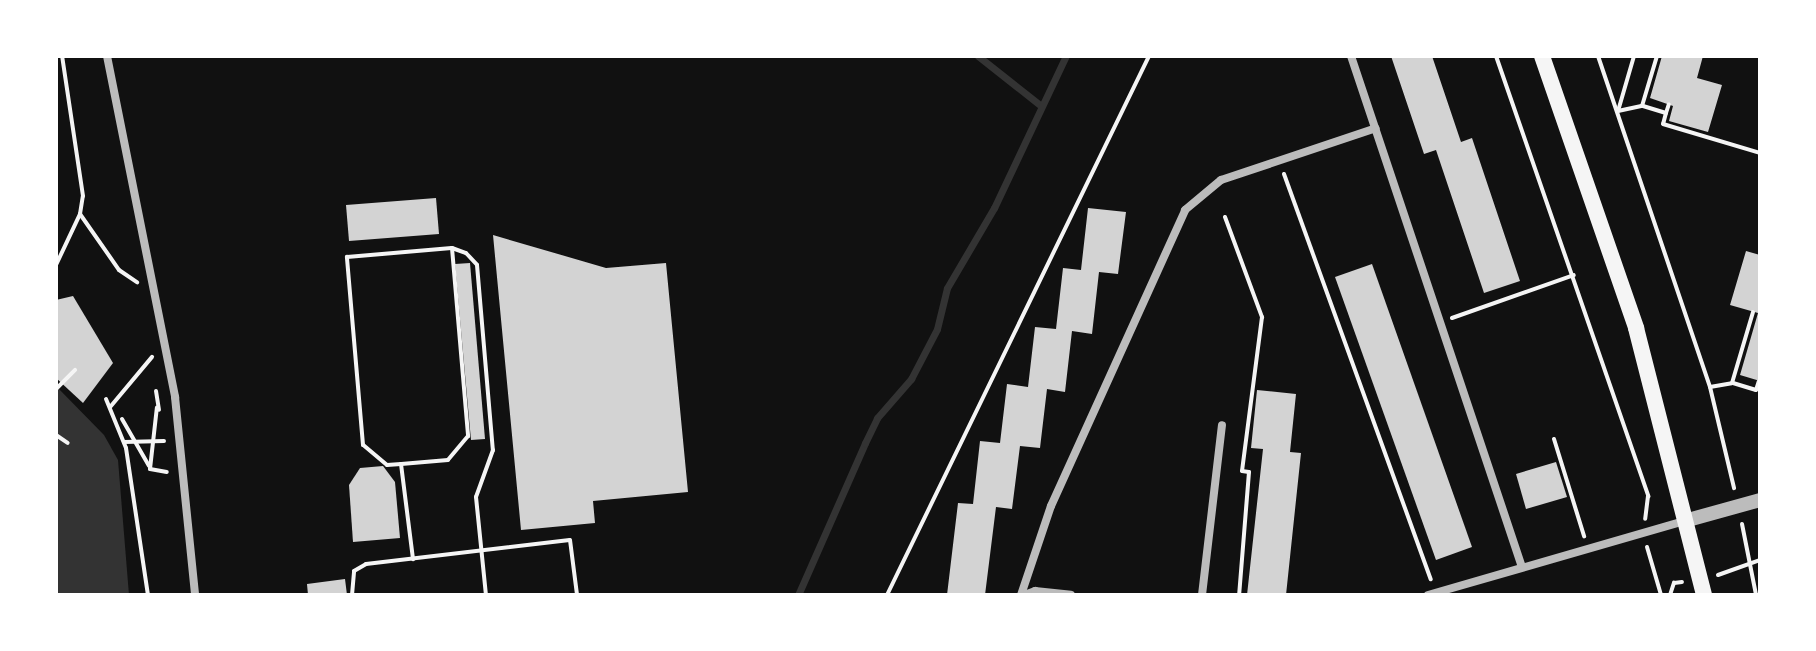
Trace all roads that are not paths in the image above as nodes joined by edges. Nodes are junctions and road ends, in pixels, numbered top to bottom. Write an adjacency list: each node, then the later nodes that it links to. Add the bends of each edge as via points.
1 (107, 56): 11 (street, via 175,397)
2 (1351, 56): 4 (street)
3 (1542, 56): 7 (main road, via 1636,328)
4 (1376, 128): 8 (street); 12 (street, via 1221,180 1185,210 1051,506)
5 (1222, 425): 14 (street)
6 (1760, 500): 7 (street)
7 (1688, 520): 8 (street); 16 (main road)
8 (1522, 567): 9 (street)
9 (1460, 585): 10 (street); 15 (street)
10 (1432, 594)
11 (195, 595)
12 (1023, 595): 13 (street)
13 (1071, 595)
14 (1202, 595)
15 (1462, 595)
16 (1704, 595)

